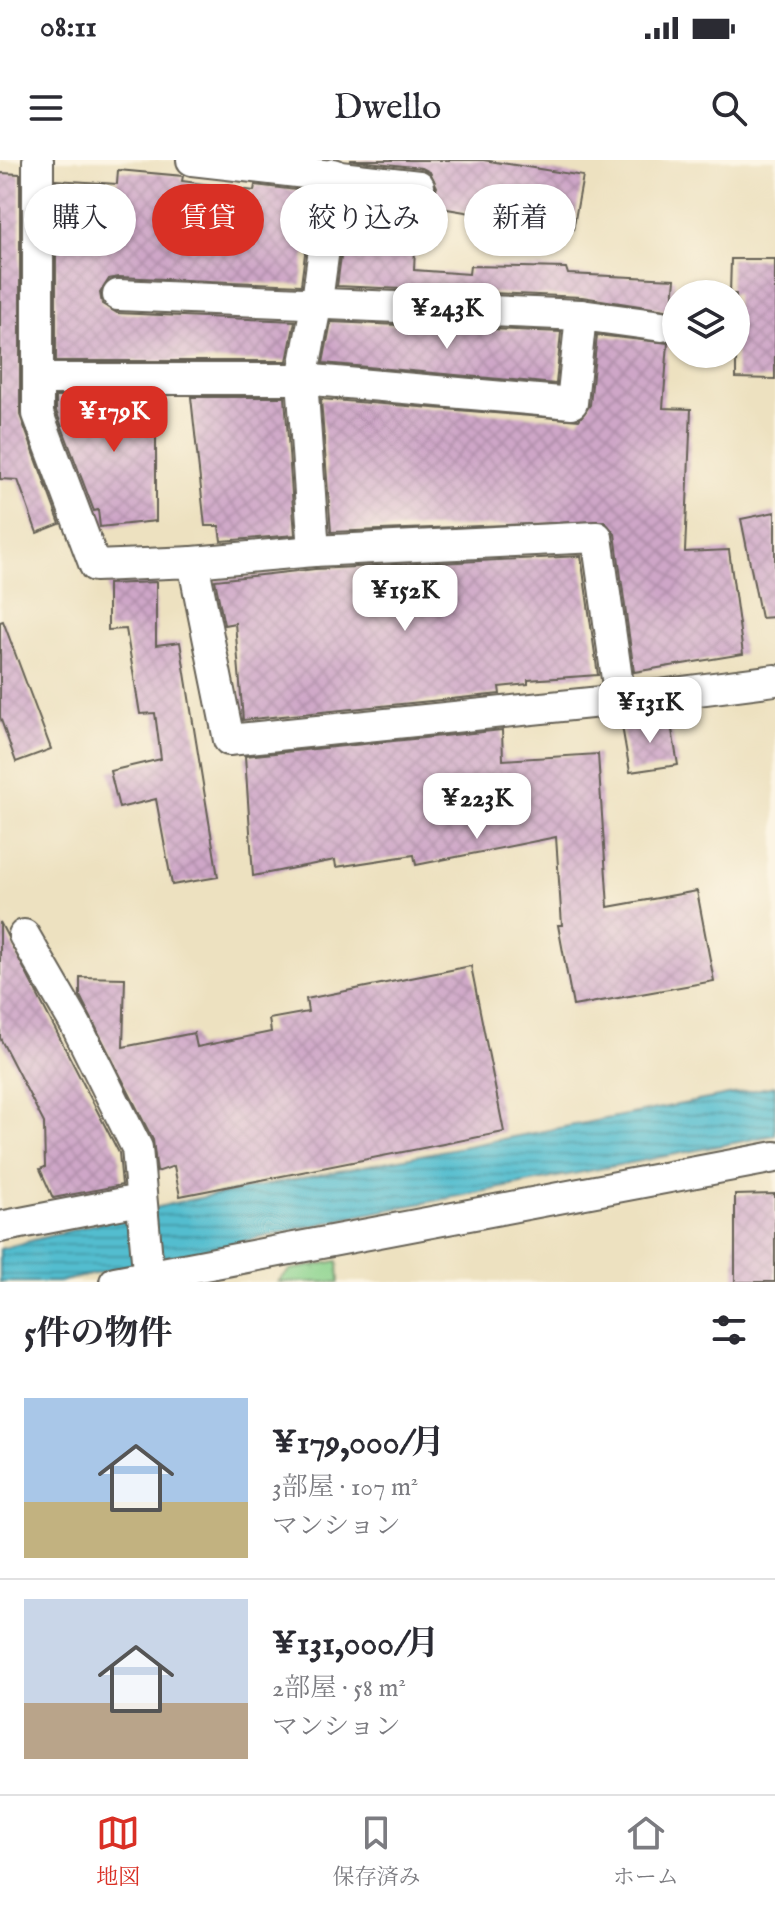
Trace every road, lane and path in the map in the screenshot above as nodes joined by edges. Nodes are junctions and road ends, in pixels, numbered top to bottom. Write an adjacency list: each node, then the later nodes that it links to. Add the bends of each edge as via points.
1 (38, 160): 9 (street)
2 (192, 160): 3 (street)
3 (334, 174): 4 (street); 6 (street)
4 (405, 184)
5 (118, 295): 6 (street)
6 (317, 301): 7 (street); 10 (street)
7 (581, 315): 8 (street); 10 (street, via 572,403)
8 (662, 326)
9 (38, 379): 10 (street); 12 (street, via 38,414 95,566)
10 (302, 379): 11 (street)
11 (314, 551): 12 (street); 14 (street, via 597,537)
12 (193, 562): 14 (street, via 229,740)
13 (775, 680): 14 (street)
14 (620, 700)
15 (24, 935): 17 (street, via 137,1148)
16 (775, 1157): 19 (street)
17 (140, 1200): 18 (street); 19 (street)
18 (0, 1227)
19 (149, 1278): 20 (street)
20 (115, 1282)

